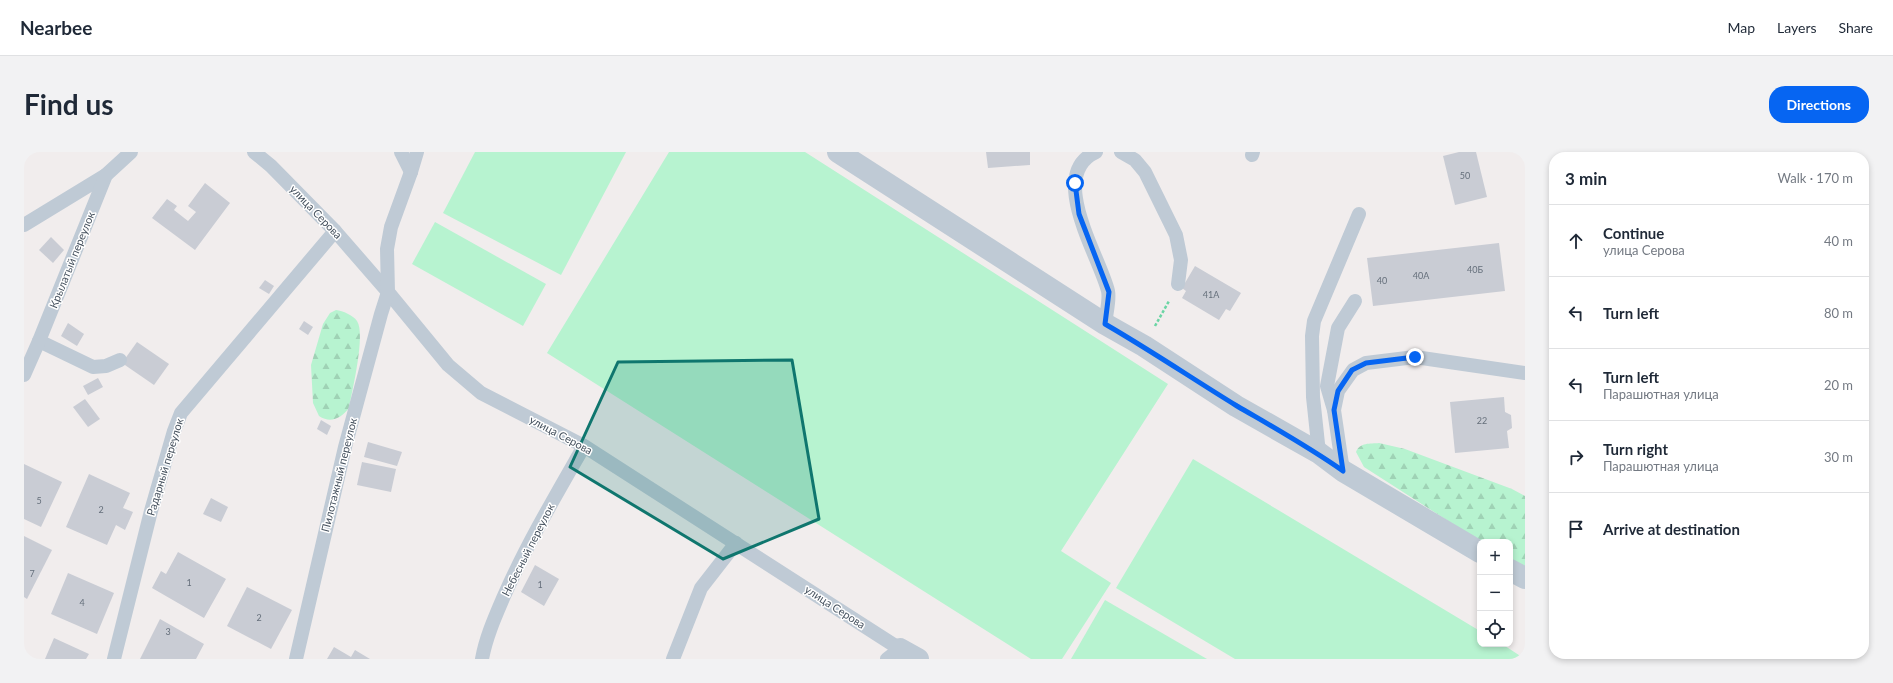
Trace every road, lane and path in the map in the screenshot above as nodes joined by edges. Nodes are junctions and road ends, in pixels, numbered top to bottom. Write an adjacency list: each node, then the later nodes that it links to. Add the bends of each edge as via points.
1 (122, 152): 2 (lane)
2 (130, 152): 10 (lane, Крылатый переулок)
3 (254, 152): 13 (lane, улица Серова, via 272,166)
4 (401, 152): 9 (lane)
5 (417, 152): 9 (lane, Пилотажный переулок)
6 (838, 152): 17 (street)
7 (1096, 152): 17 (lane, via 1088,155 1077,170 1075,183 1079,214 1109,292)
8 (1121, 152): 14 (lane, via 1135,160 1146,172 1176,235 1181,260)
9 (411, 172): 15 (lane, Пилотажный переулок, via 388,242)
10 (106, 175): 12 (lane); 18 (lane, Крылатый переулок)
11 (1359, 214): 25 (lane, via 1314,321 1313,397)
12 (24, 225)
13 (335, 231): 15 (lane, улица Серова); 32 (lane, Радарный переулок, via 181,413 151,511)
14 (1178, 284): 19 (path)
15 (388, 292): 24 (lane, улица Серова, via 448,365 480,393); 33 (lane, Пилотажный переулок, via 345,447)
16 (1355, 301): 23 (lane, via 1338,328 1335,343 1327,386)
17 (1105, 324): 19 (street)
18 (39, 341): 20 (lane, via 93,367 106,366); 22 (lane, Крылатый переулок)
19 (1144, 346): 25 (street, via 1236,406)
20 (120, 360)
21 (1525, 373): 23 (lane, via 1415,357 1366,363 1352,370 1338,391)
22 (24, 375)
23 (1334, 410): 26 (lane)
24 (584, 446): 27 (lane, улица Серова); 34 (lane, Небесный переулок, via 510,583 486,638)
25 (1319, 454): 26 (street)
26 (1343, 471): 28 (street)
27 (736, 543): 31 (lane, улица Серова); 35 (lane, via 702,588)
28 (1477, 550)
29 (1513, 572): 30 (street)
30 (1525, 578)
31 (901, 656)
32 (114, 659)
33 (296, 659)
34 (482, 659)
35 (673, 659)

